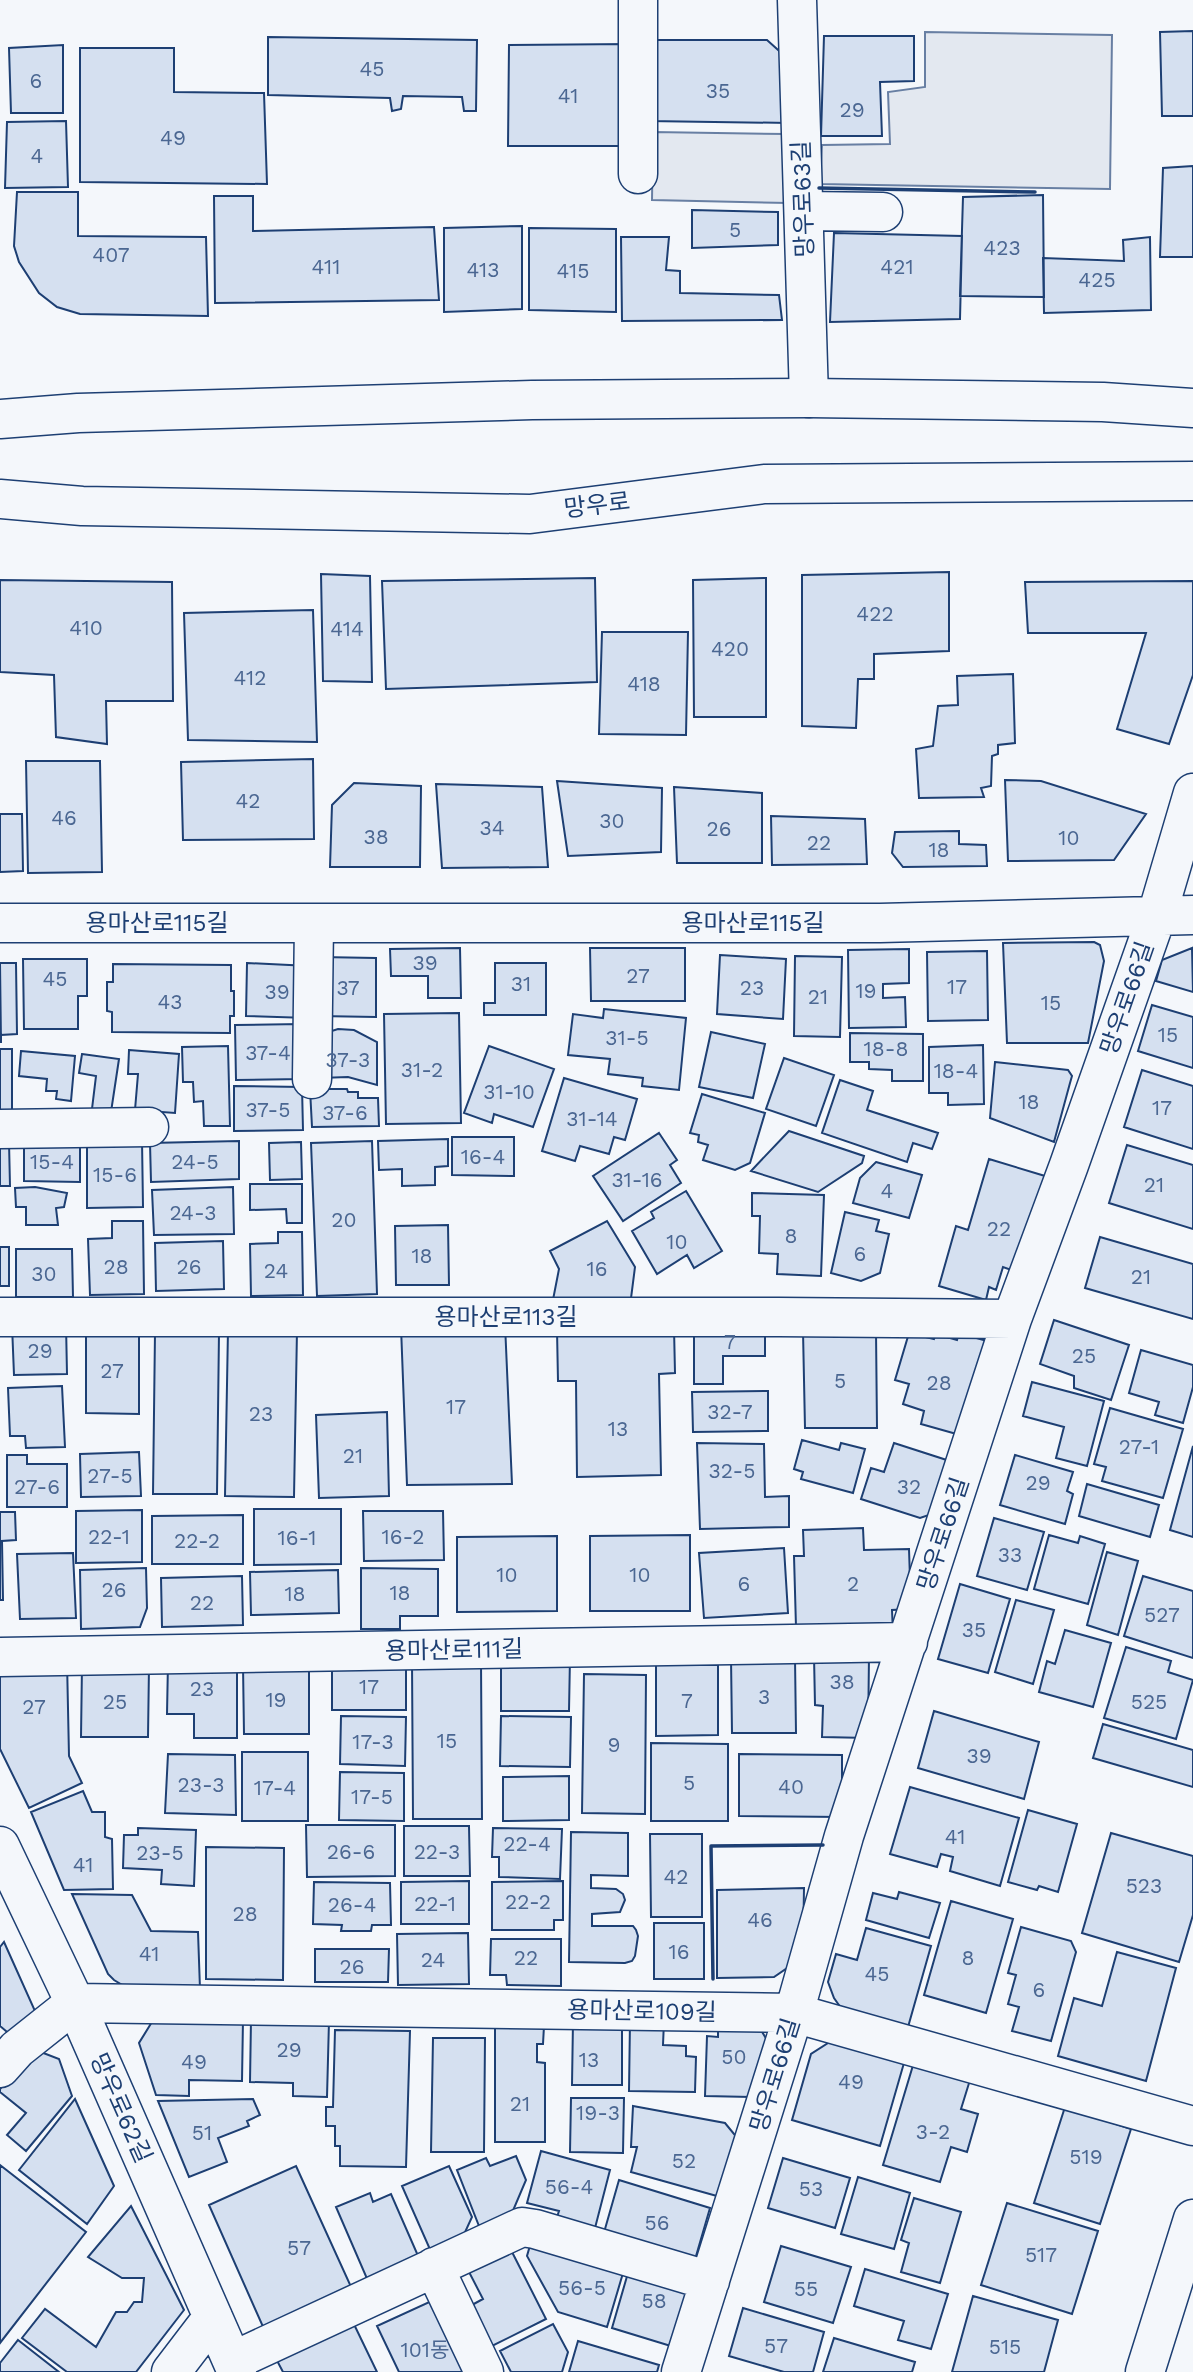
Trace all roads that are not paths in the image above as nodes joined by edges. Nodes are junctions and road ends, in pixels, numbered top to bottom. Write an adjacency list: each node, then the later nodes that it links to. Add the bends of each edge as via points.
1 (638, 0): 3 (street)
2 (797, 0): 4 (street, 망우로63길)
3 (638, 174)
4 (804, 211): 5 (street); 6 (street, 망우로63길)
5 (883, 212)
6 (809, 398): 7 (street, via 1103,402); 8 (street, via 532,400)
7 (1193, 408)
8 (0, 419)
9 (1193, 481): 10 (street, 망우로, via 764,484 530,514 82,506)
10 (0, 499)
11 (1193, 793): 12 (street, 망우로66길)
12 (1175, 915): 14 (street, 용마산로115길, via 880,923); 19 (street, 망우로66길, via 1069,1165)
13 (0, 923): 14 (street, 용마산로115길)
14 (314, 923): 15 (street)
15 (312, 1079)
16 (149, 1127): 17 (street)
17 (0, 1129)
18 (0, 1317): 19 (street, 용마산로113길)
19 (1012, 1320): 20 (street, 망우로66길)
20 (908, 1642): 21 (street, 용마산로111길); 24 (street, 망우로66길, via 844,1836)
21 (0, 1657)
22 (2, 1855): 23 (street, 망우로62길)
23 (75, 2003): 24 (street, 용마산로109길); 25 (street); 30 (street, 망우로62길)
24 (794, 2013): 26 (street, 용마산로109길); 29 (street, 망우로66길)
25 (0, 2068)
26 (1193, 2126)
27 (1193, 2219): 35 (street)
28 (434, 2267): 29 (street, via 528,2227); 31 (street); 33 (street)
29 (710, 2281): 34 (street, 망우로66길)
30 (213, 2317): 31 (street, 망우로62길); 32 (street)
31 (235, 2366)
32 (171, 2372)
33 (484, 2372)
34 (681, 2372)
35 (1145, 2372)

